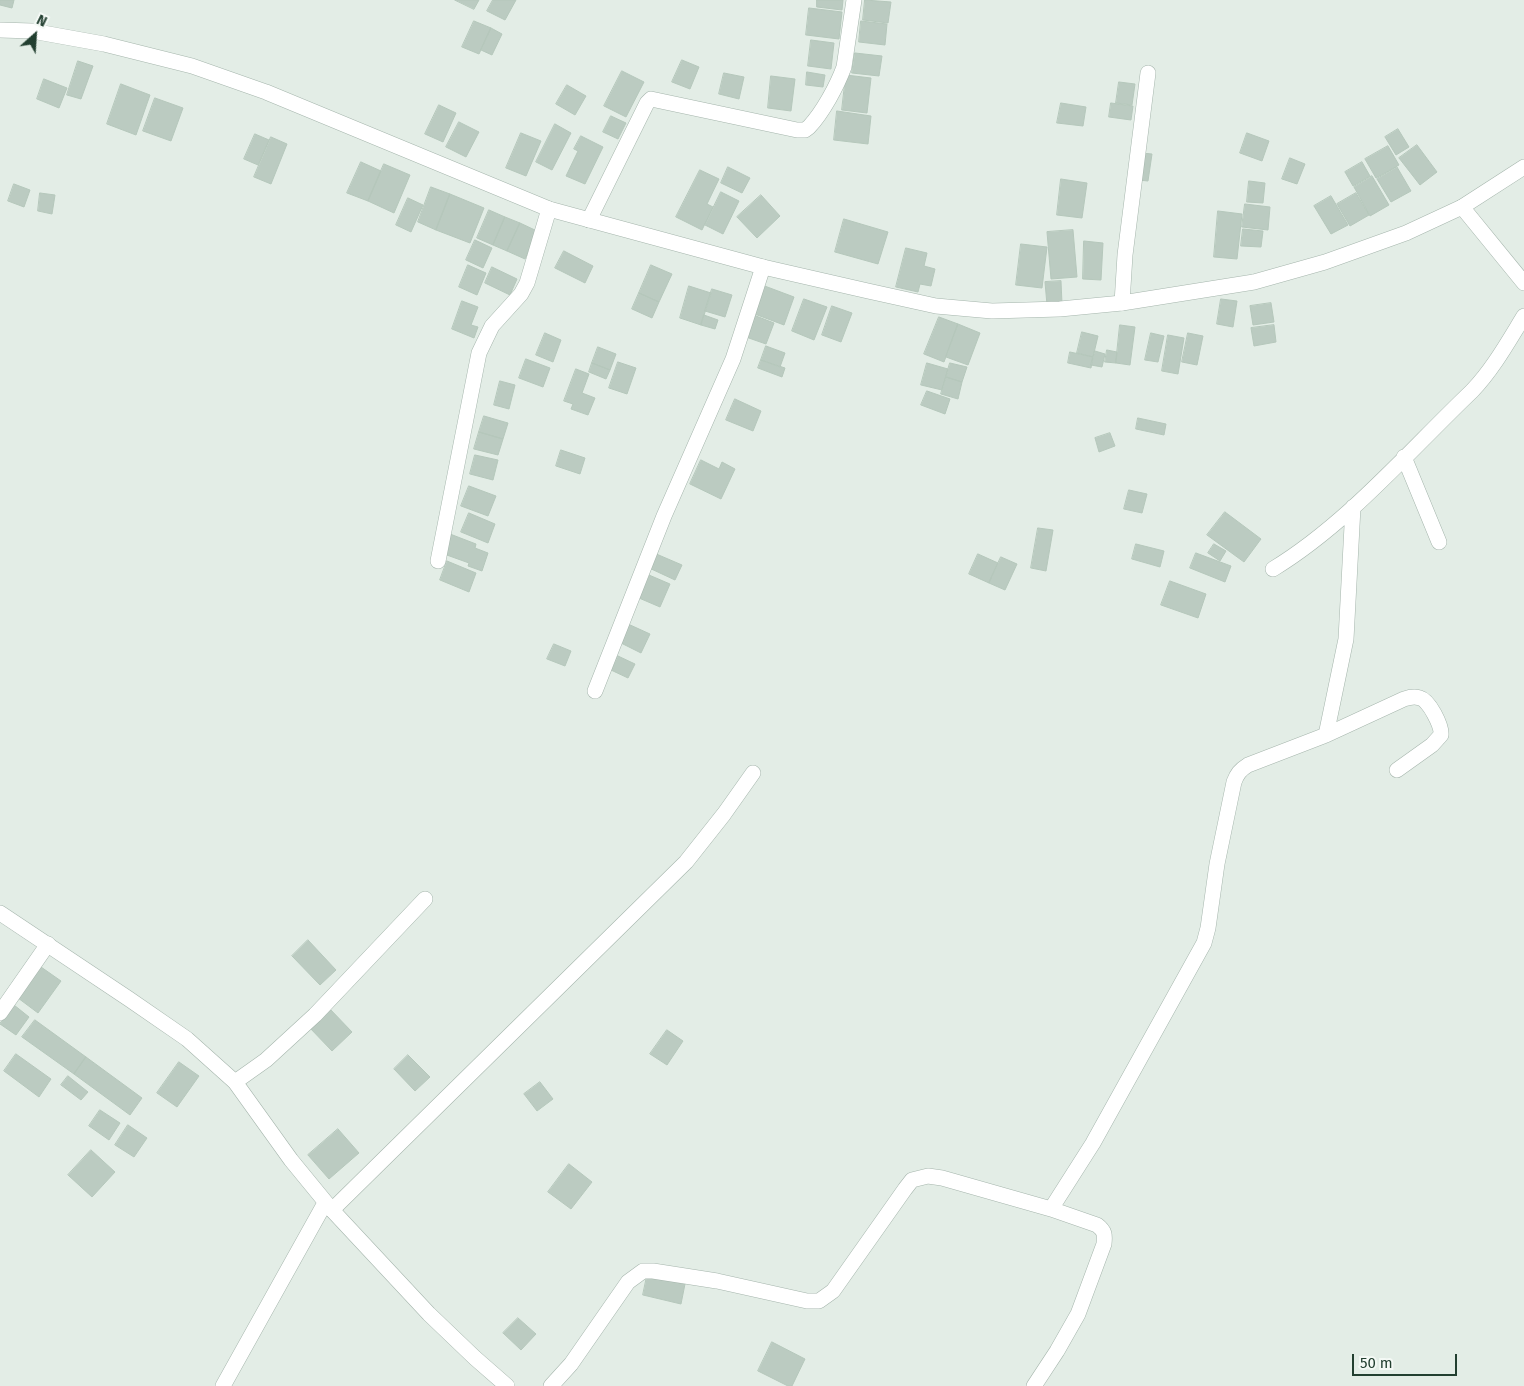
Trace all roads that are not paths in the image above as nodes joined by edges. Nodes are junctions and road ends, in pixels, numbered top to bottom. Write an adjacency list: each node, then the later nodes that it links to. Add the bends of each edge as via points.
1 (854, 0): 7 (street, via 841,76 809,128 797,130 651,99)
2 (0, 30): 6 (street, via 32,31 104,44 192,66 266,92)
3 (1148, 73): 10 (street)
4 (1524, 167): 5 (street)
5 (1462, 206): 9 (street); 10 (street, via 1406,233 1263,280)
6 (549, 209): 7 (street); 15 (street, via 527,282 521,294 492,326 479,353)
7 (588, 220): 8 (street)
8 (764, 267): 10 (street, via 936,306 992,311); 17 (street, via 733,359 664,516)
9 (1524, 283)
10 (1122, 303)
11 (1524, 316): 12 (street, via 1483,380)
12 (1404, 456): 13 (street); 14 (street)
13 (1353, 507): 16 (street); 18 (street, via 1346,639)
14 (1440, 542)
15 (438, 561)
16 (1273, 569)
17 (595, 691)
18 (1326, 735): 19 (street, via 1404,699 1422,698 1441,728 1441,735); 27 (street, via 1248,765 1237,774 1204,943 1093,1143)
19 (1397, 770)
20 (753, 773): 26 (street, via 686,862)
21 (425, 899): 25 (street, via 315,1015 266,1060)
22 (0, 913): 23 (street)
23 (48, 944): 24 (street); 25 (street, via 187,1039)
24 (0, 1013)
25 (235, 1082): 26 (street)
26 (328, 1206): 28 (street); 29 (street, via 429,1314)
27 (1051, 1209): 30 (street, via 942,1178 921,1176 912,1180 905,1189 834,1291 819,1301 699,1278 643,1272 628,1282 571,1364); 31 (street, via 1097,1226 1105,1234 1078,1314)
28 (223, 1386)
29 (507, 1386)
30 (551, 1386)
31 (1034, 1386)

